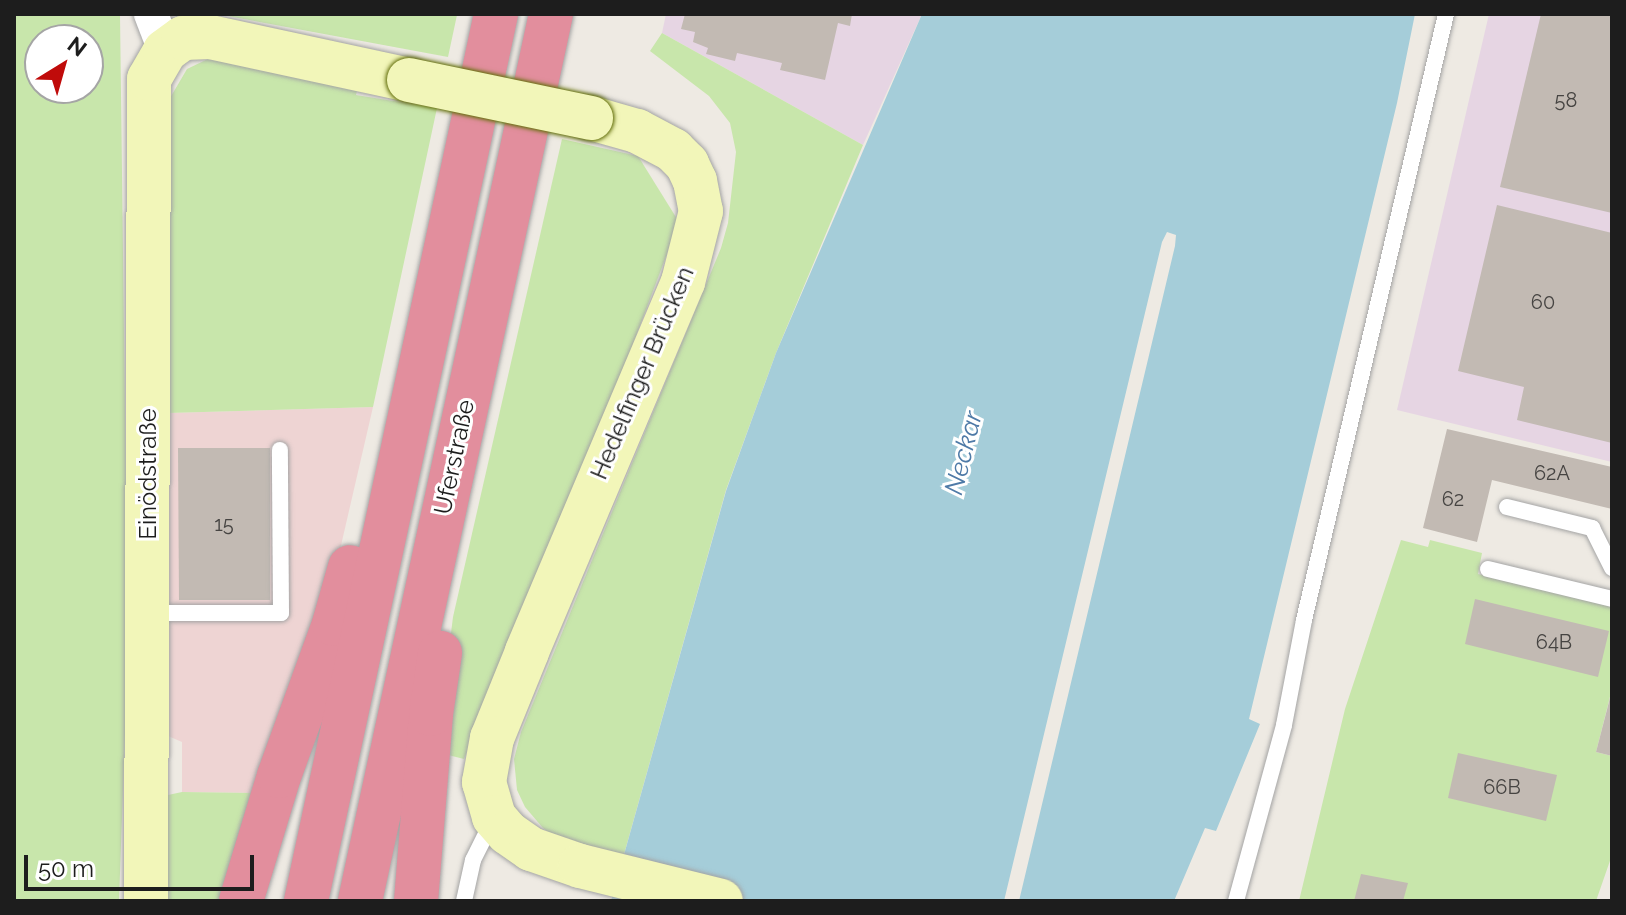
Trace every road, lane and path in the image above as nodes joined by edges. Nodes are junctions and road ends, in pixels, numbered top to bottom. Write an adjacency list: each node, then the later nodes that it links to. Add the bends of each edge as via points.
1 (496, 14): 7 (highway)
2 (551, 14): 5 (highway, Uferstraße)
3 (1446, 14): 21 (lane, via 1284,725)
4 (158, 32): 12 (street, Einödstraße, via 149,79); 13 (street, Hedelfinger Brücken, bridge, via 210,37 591,118 637,131 673,150 695,181 701,211 683,282 492,738 484,782)
5 (463, 417): 17 (highway, Uferstraße); 18 (highway, via 473,494 434,687)
6 (280, 450): 12 (lane, via 281,613)
7 (394, 494): 15 (highway, via 353,552); 16 (highway)
8 (1507, 507): 9 (lane, via 1592,528)
9 (1612, 568)
10 (1488, 569): 11 (lane)
11 (1612, 599)
12 (148, 613): 14 (street, Einödstraße)
13 (494, 817): 19 (lane, via 473,860); 20 (street, via 531,849)
14 (146, 901)
15 (241, 901)
16 (306, 901)
17 (360, 901)
18 (416, 901)
19 (464, 901)
20 (721, 901)
21 (1236, 901)

